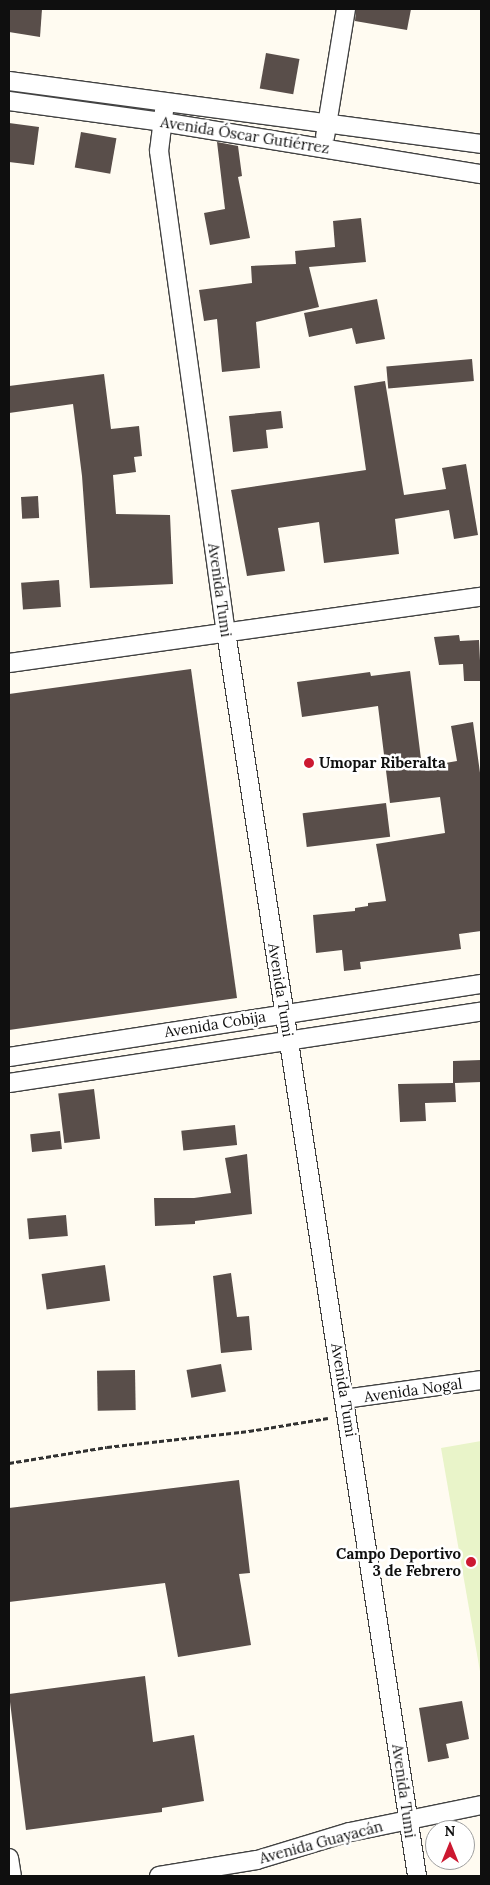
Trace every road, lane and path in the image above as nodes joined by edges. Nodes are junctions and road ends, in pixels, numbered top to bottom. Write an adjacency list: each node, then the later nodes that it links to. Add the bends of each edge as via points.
1 (346, 9): 6 (street)
2 (9, 81): 4 (street, Avenida Óscar Gutiérrez)
3 (9, 101): 5 (street, Avenida Óscar Gutiérrez)
4 (164, 103): 5 (street, Avenida Tumi); 6 (street, Avenida Óscar Gutiérrez)
5 (162, 122): 8 (street, Avenida Óscar Gutiérrez); 11 (street, Avenida Tumi, via 159,151)
6 (327, 125): 7 (street, Avenida Óscar Gutiérrez); 8 (street)
7 (481, 144)
8 (323, 147): 9 (street, Avenida Óscar Gutiérrez)
9 (481, 174)
10 (481, 597): 11 (street)
11 (226, 632): 12 (street); 15 (street, Avenida Tumi)
12 (9, 663)
13 (481, 984): 15 (street, Avenida Cobija)
14 (481, 1012): 16 (street, Avenida Cobija)
15 (284, 1013): 16 (street, Avenida Tumi); 17 (street, Avenida Cobija)
16 (289, 1040): 18 (street, Avenida Cobija); 20 (street, Avenida Tumi)
17 (9, 1057)
18 (9, 1083)
19 (481, 1380): 20 (street, Avenida Nogal)
20 (346, 1407): 21 (path, via 249,1431 107,1447); 23 (street, Avenida Tumi)
21 (9, 1464)
22 (481, 1805): 23 (street, Avenida Guayacán)
23 (408, 1820): 26 (street, Avenida Guayacán, via 350,1832 257,1860); 27 (street, Avenida Tumi)
24 (9, 1858): 25 (street)
25 (12, 1876)
26 (160, 1876)
27 (417, 1876)

